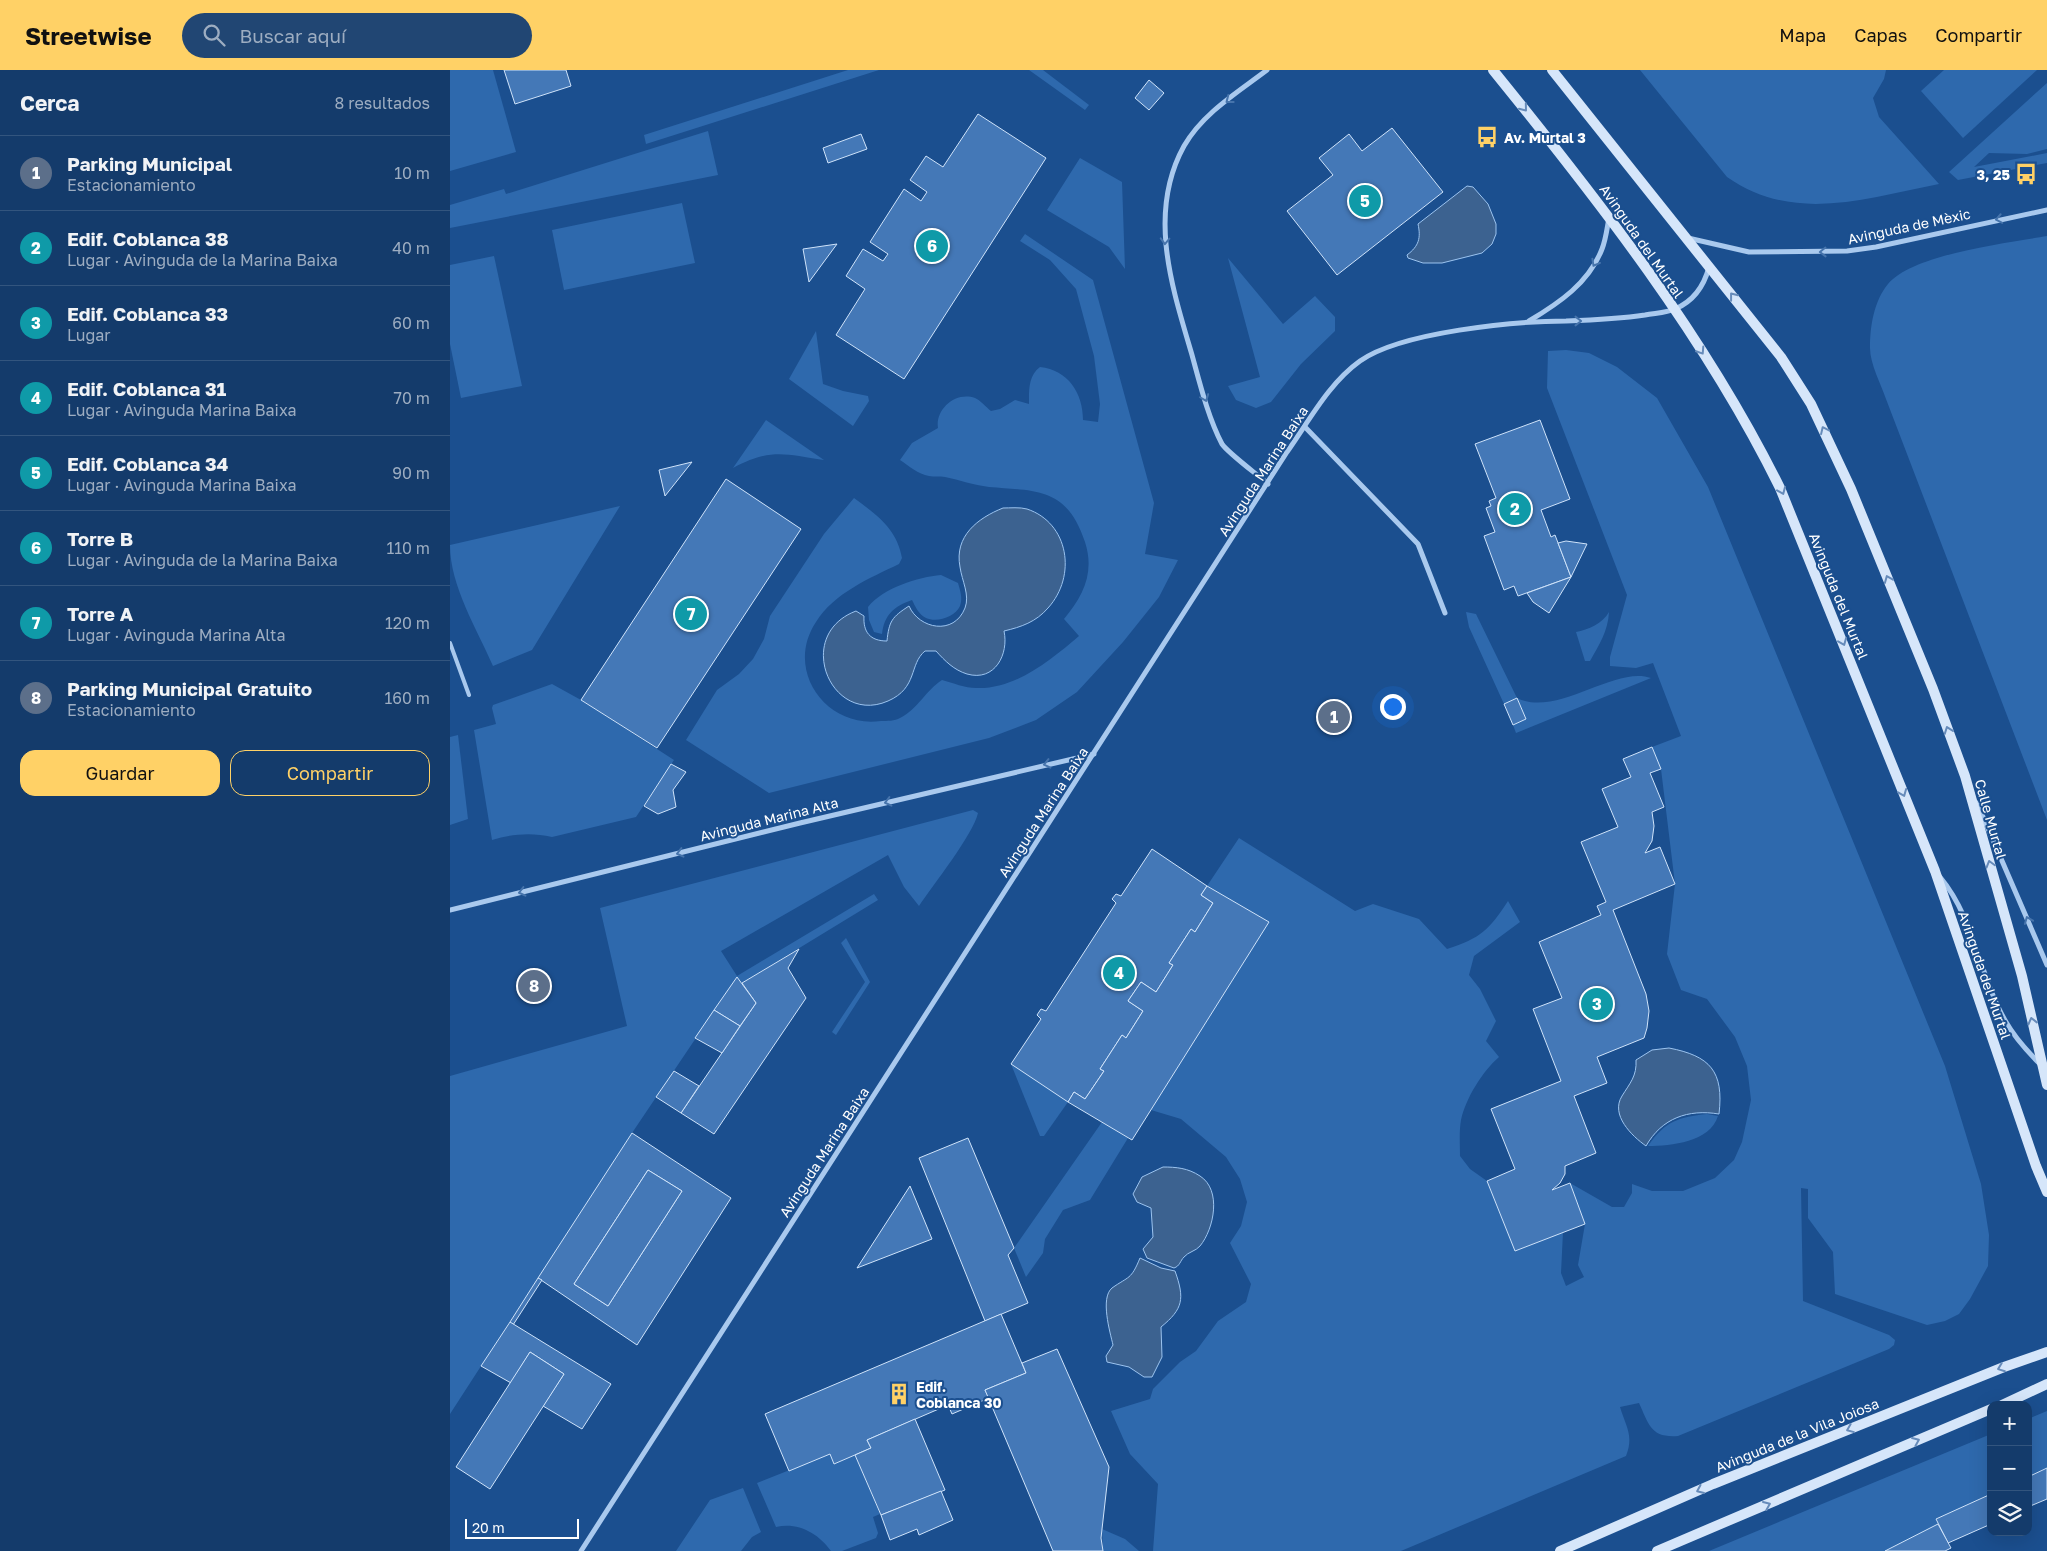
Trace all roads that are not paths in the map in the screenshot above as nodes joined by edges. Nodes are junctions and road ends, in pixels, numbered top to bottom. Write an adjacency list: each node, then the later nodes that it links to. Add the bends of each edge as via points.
1 (1267, 70): 11 (street, one-way to 11, via 1203,120 1184,146 1167,192 1165,251 1202,390 1223,446)
2 (1493, 70): 5 (main road, Avinguda del Murtal, one-way to 5)
3 (1552, 70): 6 (main road)
4 (2047, 210): 6 (street, Avinguda de Mèxic, one-way to 6, via 1876,248 1847,251 1749,252)
5 (1609, 216): 8 (main road, Avinguda del Murtal); 9 (street, one-way to 9, via 1603,248 1588,275 1561,302)
6 (1685, 237): 7 (main road)
7 (1709, 266): 8 (street, via 1706,282 1698,293); 16 (main road, one-way to 7, via 1863,517 1811,404 1781,357)
8 (1674, 310): 9 (street, Avinguda Marina Baixa, one-way to 8, via 1603,321); 17 (main road, Avinguda del Murtal, one-way to 17, via 1750,427 1780,488)
9 (1529, 321): 10 (street, Avinguda Marina Baixa, via 1419,338 1361,360 1334,384)
10 (1304, 427): 11 (street, Avinguda Marina Baixa); 12 (street, via 1418,544)
11 (1268, 484): 15 (street, Avinguda Marina Baixa)
12 (1446, 613)
13 (450, 643): 14 (lane)
14 (469, 695)
15 (1094, 754): 18 (street, Avinguda Marina Alta, one-way to 18); 27 (street, Avinguda Marina Baixa)
16 (1965, 776): 19 (street, Calle Murtal, one-way to 16); 20 (main road, Calle Murtal, one-way to 16)
17 (1935, 871): 20 (street, via 1962,909 2006,1022); 22 (main road, Avinguda del Murtal)
18 (450, 910)
19 (2047, 965)
20 (2046, 1070): 21 (main road, Calle Murtal)
21 (2047, 1086)
22 (2047, 1192)
23 (2047, 1352): 28 (main road, Avinguda de la Vila Joiosa, one-way to 28, via 1722,1480)
24 (2047, 1384): 25 (main road)
25 (2011, 1401)
26 (1987, 1411): 29 (main road, one-way to 26)
27 (581, 1551)
28 (1560, 1551)
29 (1657, 1551)

